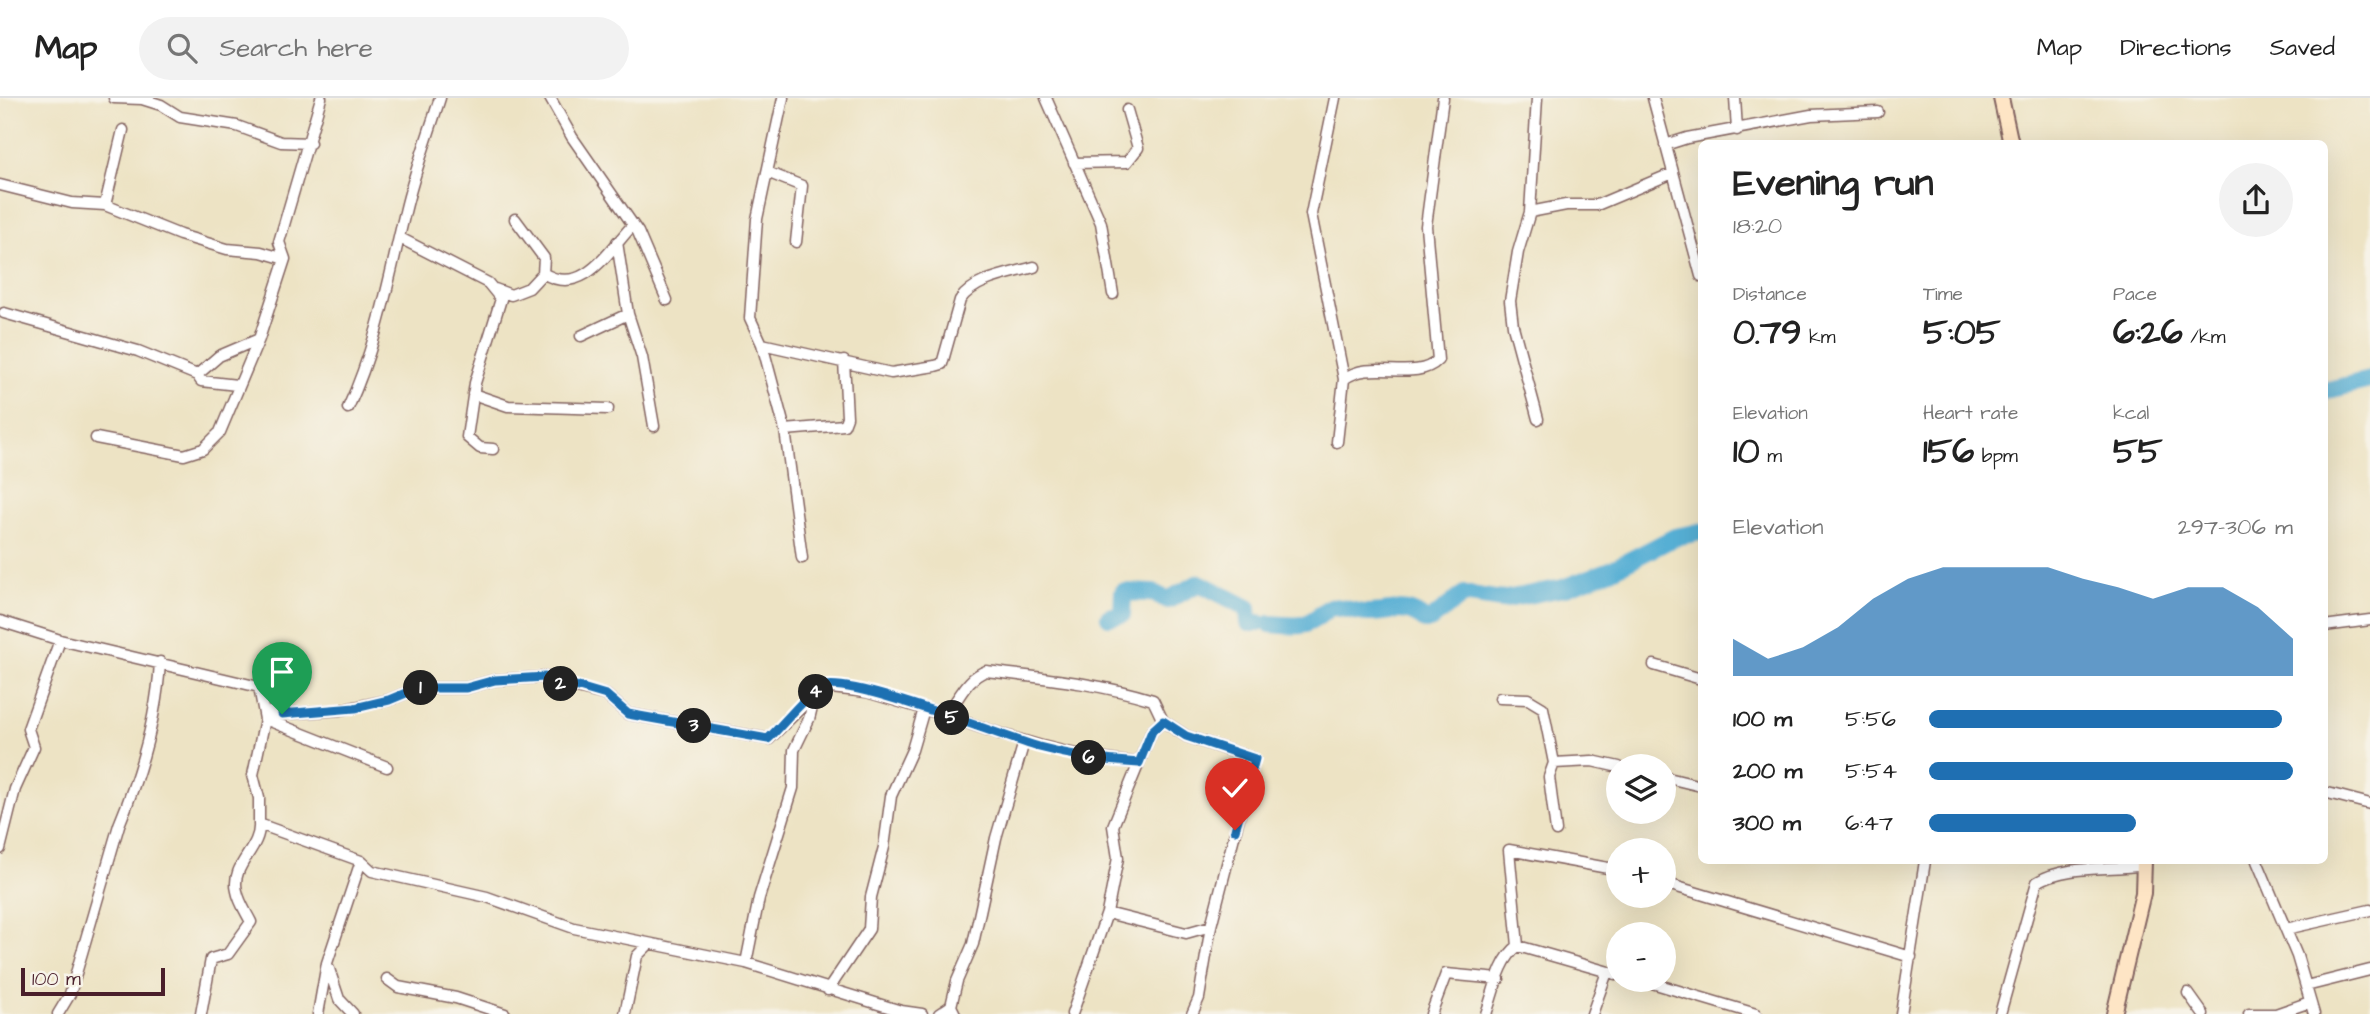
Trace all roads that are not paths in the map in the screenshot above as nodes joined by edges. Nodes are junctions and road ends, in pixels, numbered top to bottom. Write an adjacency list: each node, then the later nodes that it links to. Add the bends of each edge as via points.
1 (114, 98): 18 (street, via 142,99 180,117 237,126 281,142)
2 (321, 98): 18 (street)
3 (440, 98): 28 (street, via 413,181)
4 (550, 98): 27 (street)
5 (783, 98): 21 (street)
6 (1046, 98): 20 (street)
7 (1335, 98): 47 (street, via 1311,214)
8 (1443, 98): 47 (street, via 1426,226 1438,360 1421,368 1364,369)
9 (1537, 98): 25 (street)
10 (1653, 98): 19 (street)
11 (1735, 98): 16 (street)
12 (2001, 98): 17 (street)
13 (1127, 110): 20 (street, via 1138,148 1134,156 1127,162)
14 (1878, 112): 16 (street, via 1811,115)
15 (122, 130): 24 (street)
16 (1737, 130): 19 (street)
17 (2010, 140)
18 (310, 143): 29 (street)
19 (1665, 145): 22 (street)
20 (1074, 163): 38 (street, via 1101,223)
21 (767, 172): 31 (street, via 802,186); 44 (street, via 751,281 750,318)
22 (1674, 173): 25 (street, via 1597,205); 34 (street)
23 (0, 185): 24 (street, via 72,203)
24 (105, 205): 32 (street, via 180,236 227,249)
25 (1530, 212): 52 (street, via 1510,301)
26 (515, 219): 36 (street, via 544,258)
27 (633, 225): 30 (street); 39 (street)
28 (401, 238): 37 (street); 50 (street, via 365,371)
29 (279, 242): 32 (street); 33 (street)
30 (617, 242): 36 (street, via 607,260 571,280 555,280); 41 (street)
31 (796, 242)
32 (261, 251): 33 (street)
33 (285, 259): 43 (street)
34 (1698, 265)
35 (1034, 267): 45 (street, via 965,292 943,364 891,373)
36 (543, 273): 37 (street, via 530,288 511,295)
37 (495, 289): 49 (street, via 501,299 499,310)
38 (1113, 294)
39 (667, 300)
40 (4, 313): 46 (street, via 138,351)
41 (628, 314): 42 (street); 53 (street, via 647,378)
42 (581, 336)
43 (259, 339): 46 (street, via 219,356); 48 (street)
44 (761, 344): 45 (street); 54 (street)
45 (844, 361): 54 (street, via 844,425)
46 (197, 375): 48 (street, via 201,381)
47 (1344, 379): 56 (street)
48 (237, 385): 55 (street, via 220,432 203,449 184,455)
49 (473, 394): 51 (street, via 508,406); 57 (street, via 467,437 480,448)
50 (348, 408)
51 (608, 409)
52 (1538, 419)
53 (654, 426)
54 (785, 430): 58 (street)
55 (96, 438)
56 (1337, 442)
57 (494, 449)
58 (802, 558)
59 (2370, 620): 61 (street)
60 (0, 621): 62 (street)
61 (2328, 625)
62 (60, 640): 63 (street); 83 (street, via 28,729 34,747 15,789)
63 (160, 662): 69 (street, via 259,687); 114 (street, via 145,749 70,994)
64 (1654, 665): 65 (street)
65 (1698, 678)
66 (816, 692): 68 (street, via 837,686); 69 (street, via 768,739 628,714 606,695 545,677 495,680 466,688 418,688 389,700 340,710); 101 (street, via 794,750 793,788 759,898)
67 (1500, 698): 74 (street, via 1528,698 1544,708)
68 (924, 709): 70 (street); 108 (street, via 891,796 869,929)
69 (264, 715): 76 (street); 81 (street, via 253,775)
70 (945, 715): 71 (street, via 972,677 986,671 1092,684 1142,696 1153,700); 72 (street)
71 (1163, 721): 73 (street, via 1152,731); 93 (street, via 1186,736 1255,759)
72 (1024, 743): 73 (street); 113 (street, via 996,838 973,944 957,981)
73 (1139, 763): 92 (street, via 1113,826 1118,858)
74 (1554, 763): 75 (street); 82 (street, via 1549,777)
75 (1606, 764)
76 (387, 767)
77 (1676, 781): 78 (street)
78 (1698, 785)
79 (2328, 793): 80 (street)
80 (2370, 804)
81 (259, 824): 84 (street); 115 (street, via 260,836 236,883 251,922 228,954 211,958)
82 (1556, 831)
83 (0, 849)
84 (361, 861): 95 (street, via 372,871 487,897 574,928); 100 (street)
85 (1925, 864): 99 (street)
86 (2140, 864): 130 (street, via 2117,870 2054,872 2037,882)
87 (2144, 864): 131 (street, via 2140,907)
88 (2258, 864): 94 (street)
89 (1606, 868): 97 (street, via 1510,850)
90 (1676, 887): 99 (street)
91 (2370, 910): 94 (street)
92 (1107, 913): 93 (street, via 1186,933); 122 (street)
93 (1211, 926): 123 (street)
94 (2286, 929): 107 (street)
95 (626, 938): 96 (street); 98 (street)
96 (648, 945): 98 (street); 101 (street)
97 (1518, 946): 103 (street); 106 (street, via 1509,953)
98 (637, 956): 119 (street)
99 (1911, 957): 129 (street)
100 (327, 963): 116 (street); 117 (street, via 339,999)
101 (746, 963): 108 (street)
102 (2370, 970): 107 (street)
103 (1606, 972)
104 (1606, 975): 126 (street)
105 (387, 979): 118 (street, via 398,987 456,998)
106 (1499, 979): 124 (street, via 1446,974); 125 (street)
107 (2306, 986): 112 (street)
108 (828, 990): 120 (street)
109 (1676, 990): 111 (street)
110 (2188, 993): 132 (street)
111 (1717, 1001): 127 (street); 128 (street)
112 (2310, 1002): 133 (street, via 2276,1014); 134 (street)
113 (953, 1010): 121 (street)
114 (58, 1014)
115 (201, 1014)
116 (318, 1014)
117 (352, 1014)
118 (505, 1014)
119 (625, 1014)
120 (922, 1014)
121 (939, 1014)
122 (1072, 1014)
123 (1192, 1014)
124 (1431, 1014)
125 (1486, 1014)
126 (1592, 1014)
127 (1719, 1014)
128 (1756, 1014)
129 (1901, 1014)
130 (2000, 1014)
131 (2114, 1014)
132 (2203, 1014)
133 (2249, 1014)
134 (2314, 1014)

